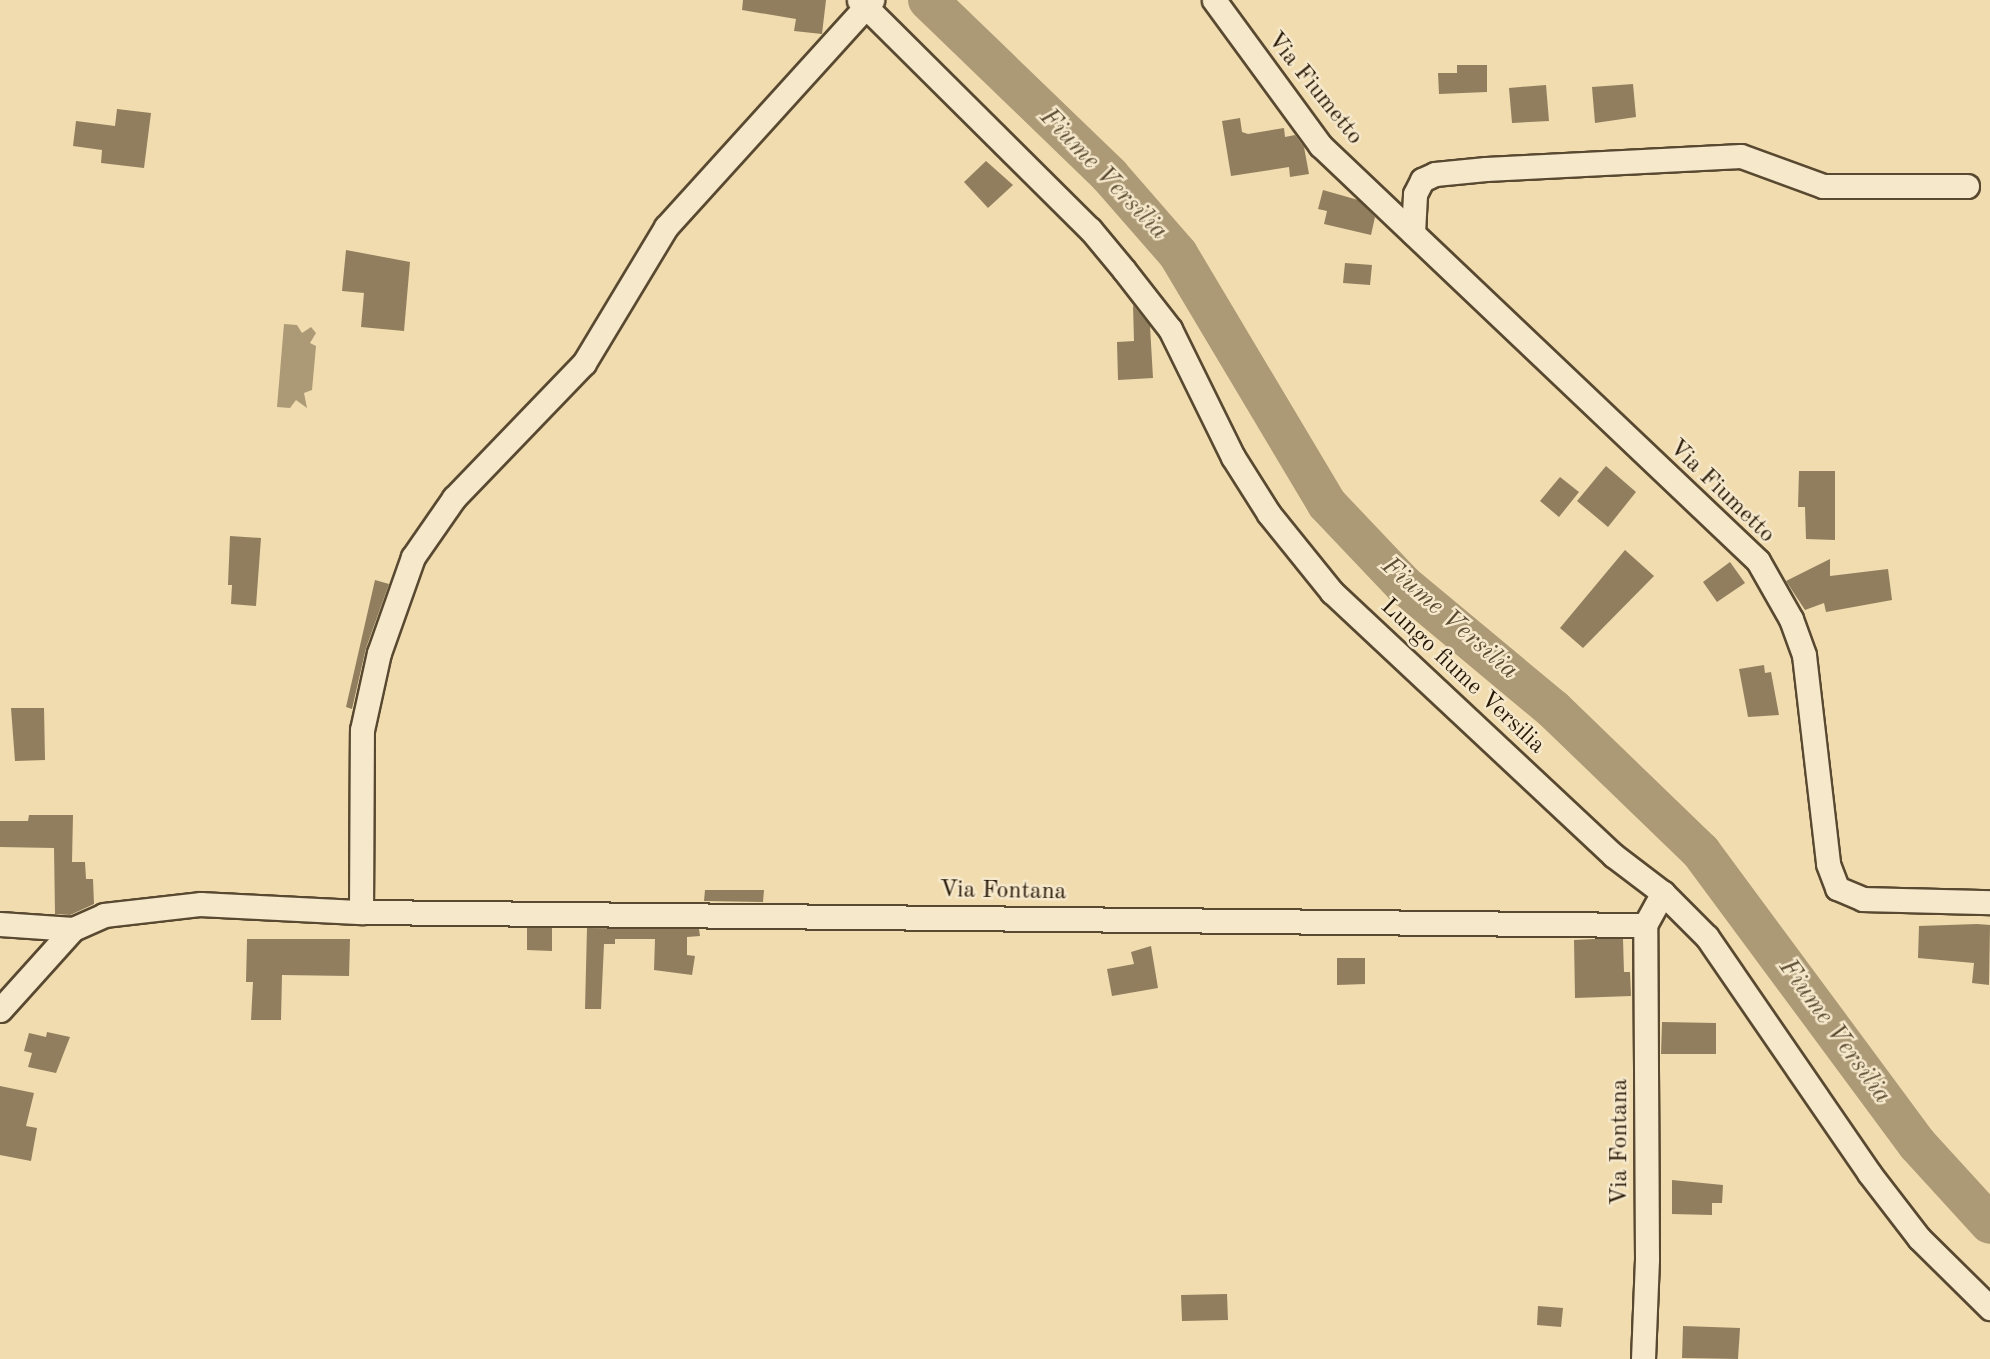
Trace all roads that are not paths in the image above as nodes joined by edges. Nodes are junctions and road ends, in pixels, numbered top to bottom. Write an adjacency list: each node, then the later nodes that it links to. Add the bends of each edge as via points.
1 (1214, 0): 4 (street, Via Fiumetto, via 1320,145)
2 (865, 2): 5 (street, Lungo fiume Versilia, via 1090,229 1124,270 1170,329 1233,457 1269,514 1332,592 1613,855); 7 (street, via 666,227 584,363 454,498 413,557 379,653 362,730)
3 (1967, 186): 4 (street, via 1823,186 1741,156 1486,169 1435,174 1422,180 1415,194)
4 (1413, 233): 6 (street, Via Fiumetto, via 1758,561 1791,619 1804,655 1828,864 1838,888 1863,899)
5 (1663, 892): 9 (street, Via Fontana); 12 (street, Lungo fiume Versilia, via 1707,937 1919,1238)
6 (1990, 902)
7 (361, 912): 9 (street, Via Fontana); 10 (street, Via Fontana, via 201,904 104,915)
8 (0, 924): 10 (street)
9 (1645, 925): 13 (street, Via Fontana)
10 (73, 929): 11 (street)
11 (0, 1010)
12 (1990, 1308)
13 (1643, 1359)

